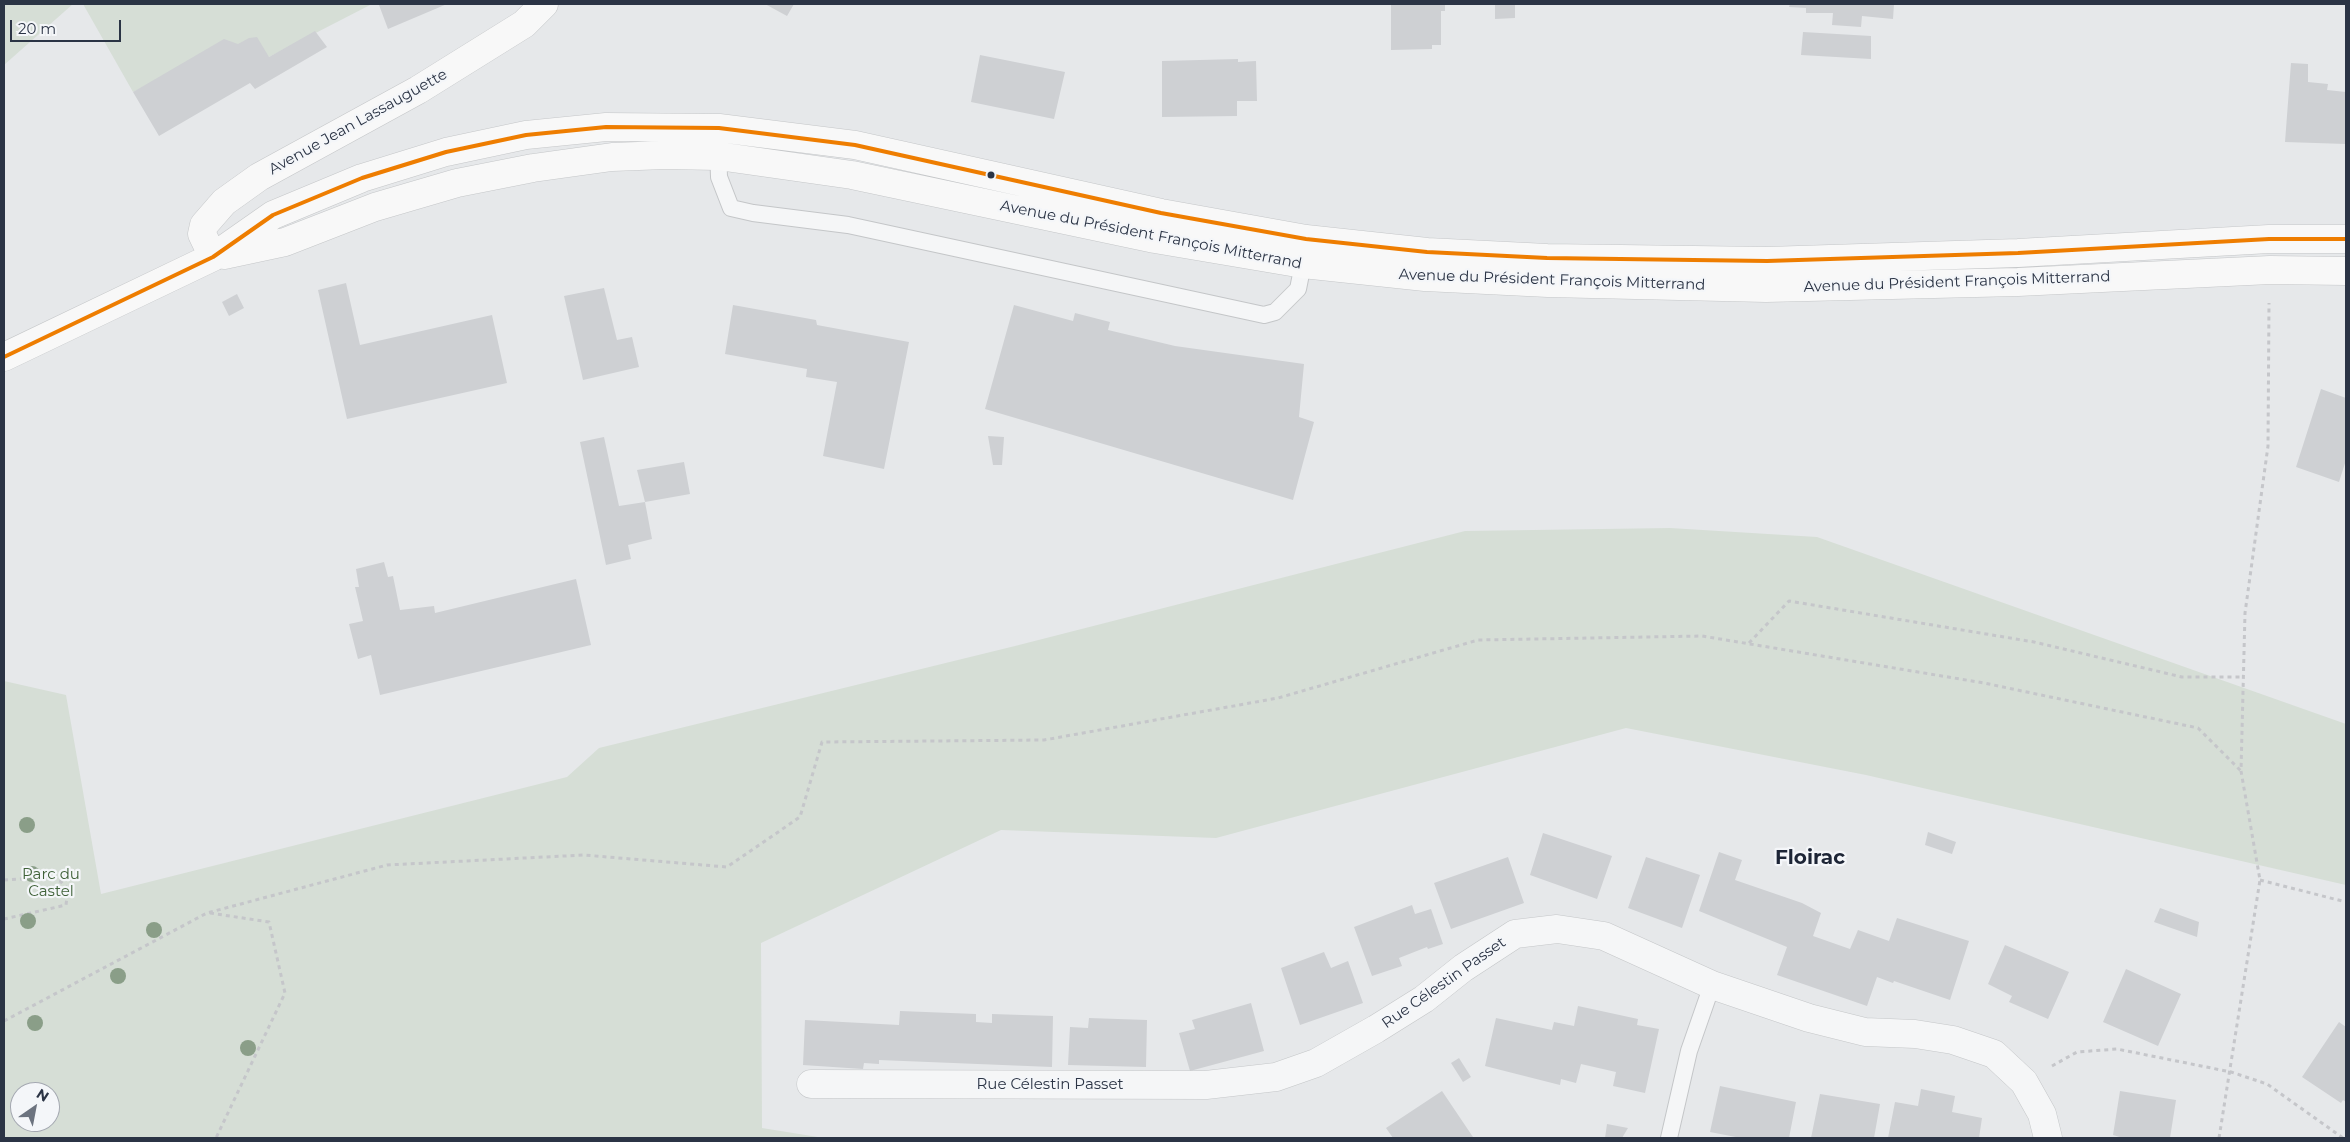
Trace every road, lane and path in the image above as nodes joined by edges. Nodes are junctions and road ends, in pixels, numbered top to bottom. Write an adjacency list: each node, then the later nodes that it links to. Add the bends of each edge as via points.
1 (544, 4): 5 (street, Avenue Jean Lassauguette, via 524,24 427,84 260,177 224,202 204,225 202,234)
2 (719, 128): 3 (lane); 4 (street, Avenue du Président François Mitterrand, via 855,145 1161,213 1306,239 1427,252 1547,258 1767,261 2018,253 2269,239); 5 (street, Avenue du Président François Mitterrand, via 606,128 526,136 446,152 362,178 273,215)
3 (718, 156): 5 (street, Avenue du Président François Mitterrand, via 612,157 456,183 375,207 284,242); 6 (street, Avenue du Président François Mitterrand, via 852,174 1155,239); 6 (lane, via 719,177 731,208 848,225 1264,316 1276,312 1298,289)
4 (2346, 240)
5 (213, 257): 9 (street, Avenue du Président François Mitterrand)
6 (1303, 264): 7 (street, Avenue du Président François Mitterrand, via 1434,278 1766,288 2018,282)
7 (2270, 270): 8 (street, Avenue du Président François Mitterrand); 11 (path, via 2268,446 2246,613)
8 (2346, 271)
9 (4, 357)
10 (1748, 644): 11 (path, via 1789,601 2034,642 2182,677); 12 (path, via 1984,683 2198,728); 16 (path, via 1702,636 1478,640 1278,698 1044,740 822,742 800,817 727,867 584,855 387,865)
11 (2244, 677): 12 (path)
12 (2241, 771): 14 (path)
13 (4, 880): 17 (path, via 49,877 68,889 66,905)
14 (2260, 880): 15 (path); 20 (path)
15 (2346, 902)
16 (207, 913): 19 (path); 23 (path, via 269,922 285,993)
17 (4, 919)
18 (1712, 985): 21 (street, Rue Célestin Passet, via 1809,1018 1865,1032 1915,1034 1953,1040 1994,1054); 22 (street, Rue Célestin Passet, via 1604,936 1557,929 1515,934 1376,1030 1316,1062 1276,1077 1206,1084); 24 (lane, via 1690,1051)
19 (4, 1021)
20 (2231, 1072): 21 (path, via 2118,1049 2077,1052); 26 (path); 27 (path, via 2267,1084)
21 (2024, 1082): 25 (street, Rue Célestin Passet, via 2042,1114)
22 (810, 1084)
23 (216, 1138)
24 (1669, 1138)
25 (2048, 1138)
26 (2219, 1138)
27 (2343, 1138)

